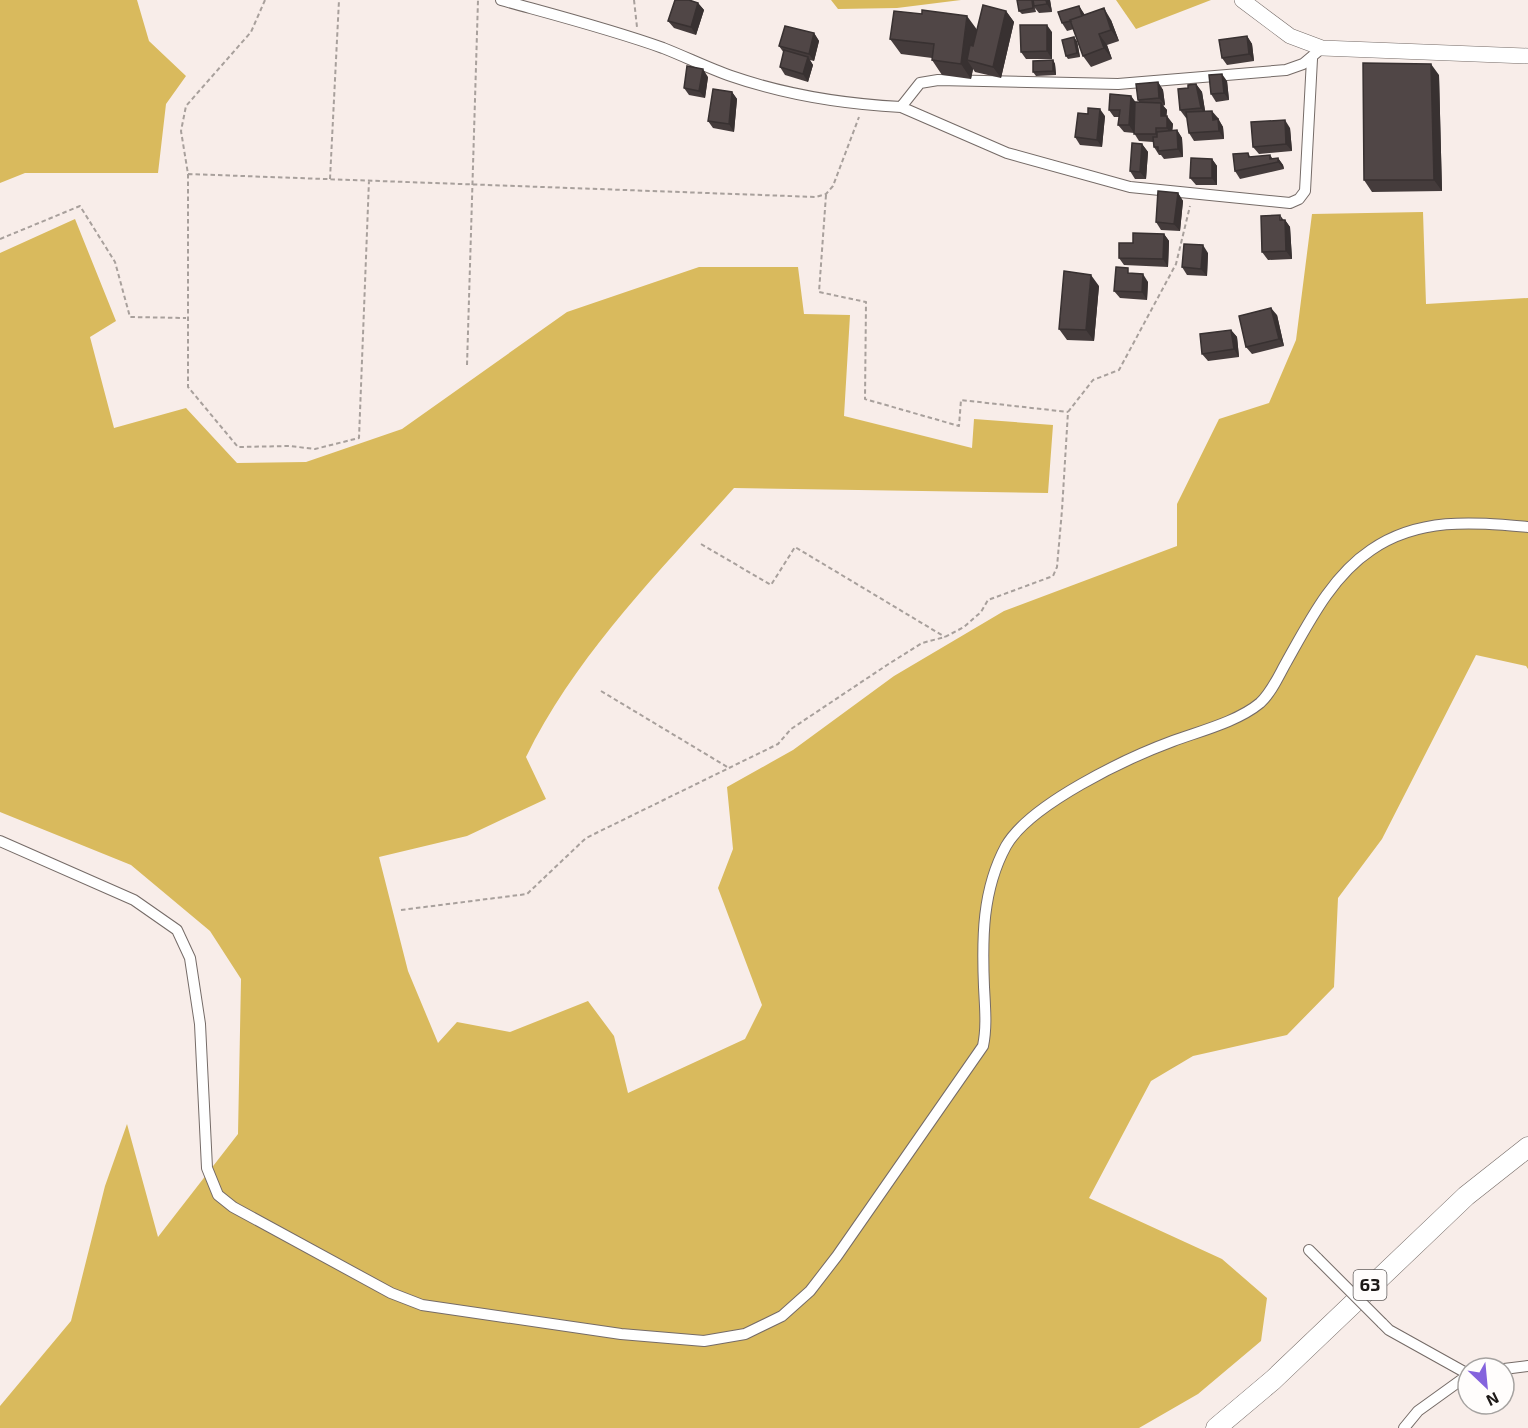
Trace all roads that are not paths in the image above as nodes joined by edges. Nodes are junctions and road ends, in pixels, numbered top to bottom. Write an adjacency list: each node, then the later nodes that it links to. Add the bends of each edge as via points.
1 (501, 0): 5 (street, via 639,40 731,76 793,94)
2 (1242, 0): 3 (street)
3 (1317, 54): 4 (street); 5 (street, via 1286,69 1118,84 938,80 920,83); 5 (street, via 1305,191 1299,199 1281,204 1130,187 1007,153)
4 (1528, 56)
5 (901, 107)
6 (1528, 527): 7 (street, via 1442,522 1402,533 1370,550 1344,573 1317,609 1271,691 1259,704 1084,783 1024,824 995,870 986,904 982,942 986,1031 983,1046 810,1291 782,1316 745,1334 704,1341 621,1334 422,1305 391,1293 233,1207 218,1195 207,1168 200,1024 190,958 177,930 134,900)
7 (0, 841)
8 (1528, 1146): 12 (highway, 63, via 1466,1196 1273,1380)
9 (1309, 1250): 10 (street, bridge, via 1389,1330)
10 (1456, 1367)
11 (1456, 1383): 13 (street, via 1418,1411)
12 (1216, 1428)
13 (1404, 1428)

